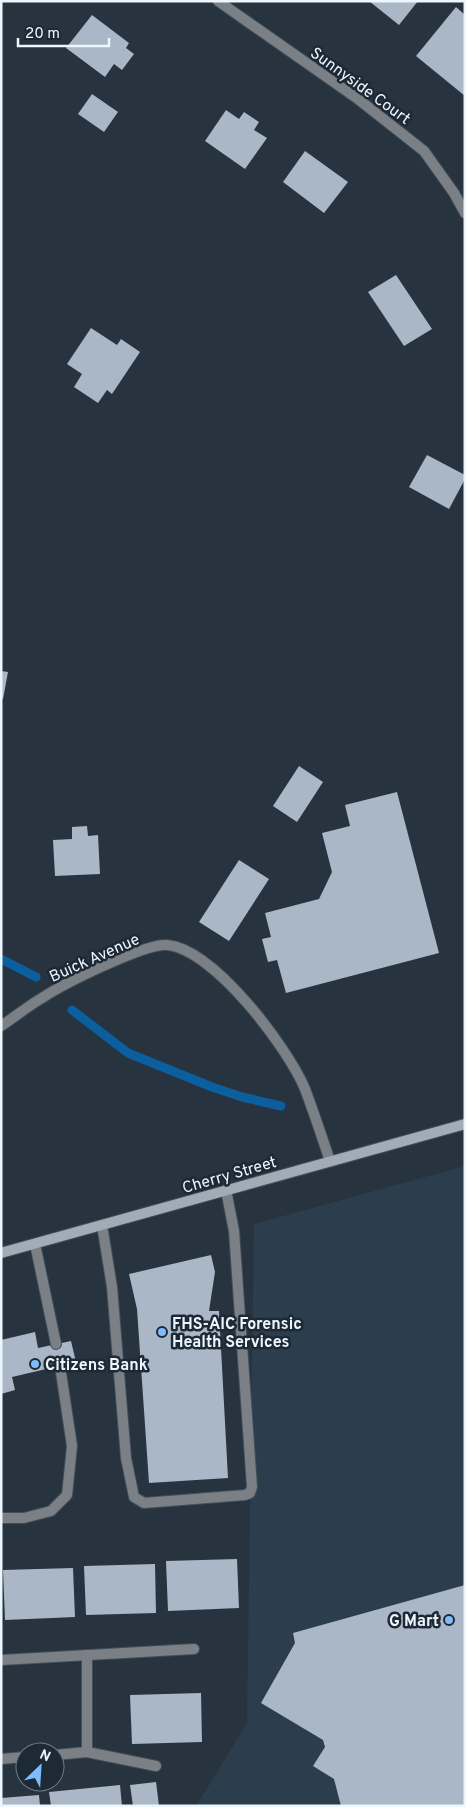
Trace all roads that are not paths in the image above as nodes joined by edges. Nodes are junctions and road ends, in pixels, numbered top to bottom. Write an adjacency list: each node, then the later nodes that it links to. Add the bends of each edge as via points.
1 (218, 1): 2 (street, Sunnyside Court, via 358,99 424,151)
2 (465, 213)
3 (1, 1026): 5 (street, Buick Avenue, via 43,997 135,952 166,945 189,951 219,974 262,1020 304,1088)
4 (465, 1124): 5 (main road, Cherry Street)
5 (330, 1161): 6 (main road, Cherry Street)
6 (226, 1190): 7 (main road, Cherry Street); 7 (street, via 234,1230 250,1446 252,1487 245,1495 144,1503 134,1497 126,1458 112,1287)
7 (102, 1225): 8 (main road, Cherry Street)
8 (36, 1244): 9 (main road, Cherry Street); 10 (street)
9 (1, 1253)
10 (56, 1344)
11 (60, 1366): 12 (street, via 72,1446 67,1495 51,1511 24,1518)
12 (1, 1518)
13 (194, 1649): 14 (street)
14 (87, 1655): 15 (street); 16 (street)
15 (1, 1660)
16 (87, 1752): 17 (street); 20 (street)
17 (65, 1753)
18 (15, 1758): 19 (street)
19 (1, 1759)
20 (156, 1766)

